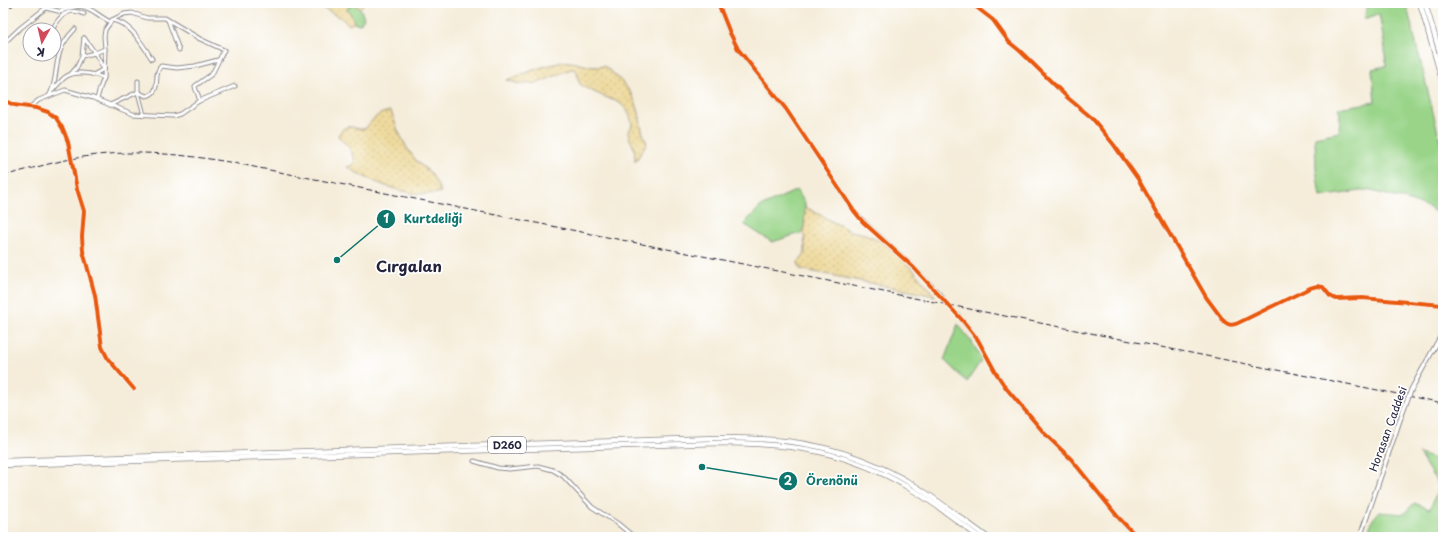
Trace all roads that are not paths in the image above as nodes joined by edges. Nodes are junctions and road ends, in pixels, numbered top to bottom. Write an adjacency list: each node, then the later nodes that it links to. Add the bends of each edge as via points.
1 (52, 3): 6 (street)
2 (718, 3): 38 (street, via 738,49 786,109 854,212)
3 (971, 3): 39 (street, via 992,20 1008,42 1092,118 1118,149 1206,297 1226,323 1238,323 1315,286 1323,287 1336,299 1362,298)
4 (1420, 3): 27 (highway)
5 (1425, 3): 21 (highway)
6 (46, 8): 7 (street); 14 (street)
7 (61, 11): 8 (street); 11 (street, via 84,6)
8 (65, 13): 9 (street, via 76,11); 12 (street)
9 (84, 14)
10 (168, 20): 11 (street, via 128,13); 16 (street); 20 (street, via 224,50)
11 (111, 21): 15 (street, via 104,32); 19 (street, via 122,23 130,29)
12 (56, 22)
13 (76, 29): 29 (street, via 59,54)
14 (3, 44)
15 (106, 49): 17 (street); 22 (street)
16 (179, 50)
17 (95, 53): 18 (street); 18 (street, via 84,38); 22 (street)
18 (82, 56): 24 (street)
19 (152, 58)
20 (218, 60): 30 (street, via 177,68 161,66 158,69 154,92 146,96); 34 (street, via 212,74 196,86)
21 (1443, 63)
22 (104, 69): 23 (street); 25 (street)
23 (94, 74): 24 (street); 25 (street)
24 (70, 75): 29 (street)
25 (104, 78): 32 (street)
26 (138, 81): 30 (street)
27 (1443, 83)
28 (235, 86): 34 (street)
29 (53, 90): 31 (street)
30 (138, 92): 35 (street); 37 (street)
31 (48, 97): 32 (street, via 65,90); 36 (street)
32 (97, 99): 35 (street)
33 (3, 100): 36 (street)
34 (199, 101): 37 (street, via 175,116)
35 (110, 105): 37 (street, via 133,114)
36 (29, 107): 42 (street, via 45,110 54,115 65,134 76,189 84,211 82,246 95,295 102,347 108,359)
37 (144, 115)
38 (942, 297)
39 (1443, 305)
40 (958, 315): 49 (street, via 978,340 1006,388)
41 (1443, 332): 50 (street, Horasan Caddesi, bridge, via 1412,388)
42 (134, 389)
43 (3, 461): 48 (highway, D260, via 716,438 777,440 834,450 879,466 925,492)
44 (474, 461): 46 (street, via 498,468 538,466 553,470 563,476 592,507)
45 (3, 465): 47 (highway, D260, via 713,443 768,444 825,452 876,470 926,498)
46 (634, 537)
47 (979, 537)
48 (987, 537)
49 (1137, 537)
50 (1360, 537)

